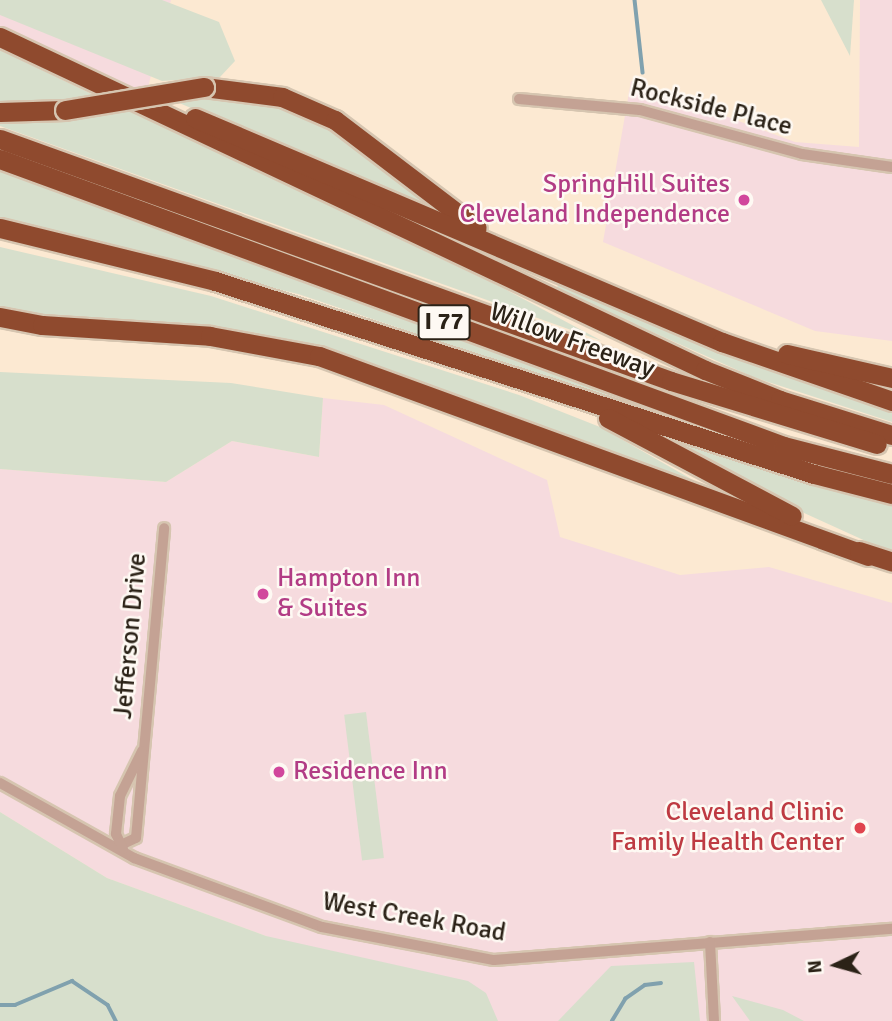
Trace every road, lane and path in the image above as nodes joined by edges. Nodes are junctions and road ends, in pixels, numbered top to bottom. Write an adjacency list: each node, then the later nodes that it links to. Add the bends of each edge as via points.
1 (0, 37): 2 (highway)
2 (89, 78): 9 (highway, via 134,92); 15 (highway, via 705,370 780,400)
3 (519, 99): 7 (street, Rockside Place, via 640,110 802,154)
4 (0, 112): 9 (highway, bridge, via 65,110 204,87 282,97 335,120 459,218)
5 (0, 139): 16 (highway, Willow Freeway / I 77, via 671,381)
6 (0, 159): 17 (highway, Willow Freeway / I 77, via 784,446)
7 (892, 167)
8 (0, 228): 12 (highway, via 215,281)
9 (537, 261): 11 (highway)
10 (0, 317): 20 (highway, via 42,325 210,336 319,356)
11 (673, 318): 13 (highway, via 806,360); 14 (highway, via 765,359)
12 (504, 375): 18 (highway, via 814,474); 20 (highway, via 614,421)
13 (892, 377)
14 (892, 401)
15 (892, 435)
16 (892, 448)
17 (892, 474)
18 (892, 494)
19 (164, 528): 22 (street, Jefferson Drive)
20 (868, 556): 21 (highway)
21 (892, 562)
22 (143, 749): 24 (street, Jefferson Drive, via 136,838); 24 (street, Jefferson Drive, via 120,796 116,834)
23 (0, 783): 24 (street, West Creek Road, via 63,822)
24 (123, 848): 26 (street, West Creek Road, via 322,927 496,960)
25 (892, 929): 26 (street, West Creek Road)
26 (710, 942): 27 (street)
27 (714, 1021)

